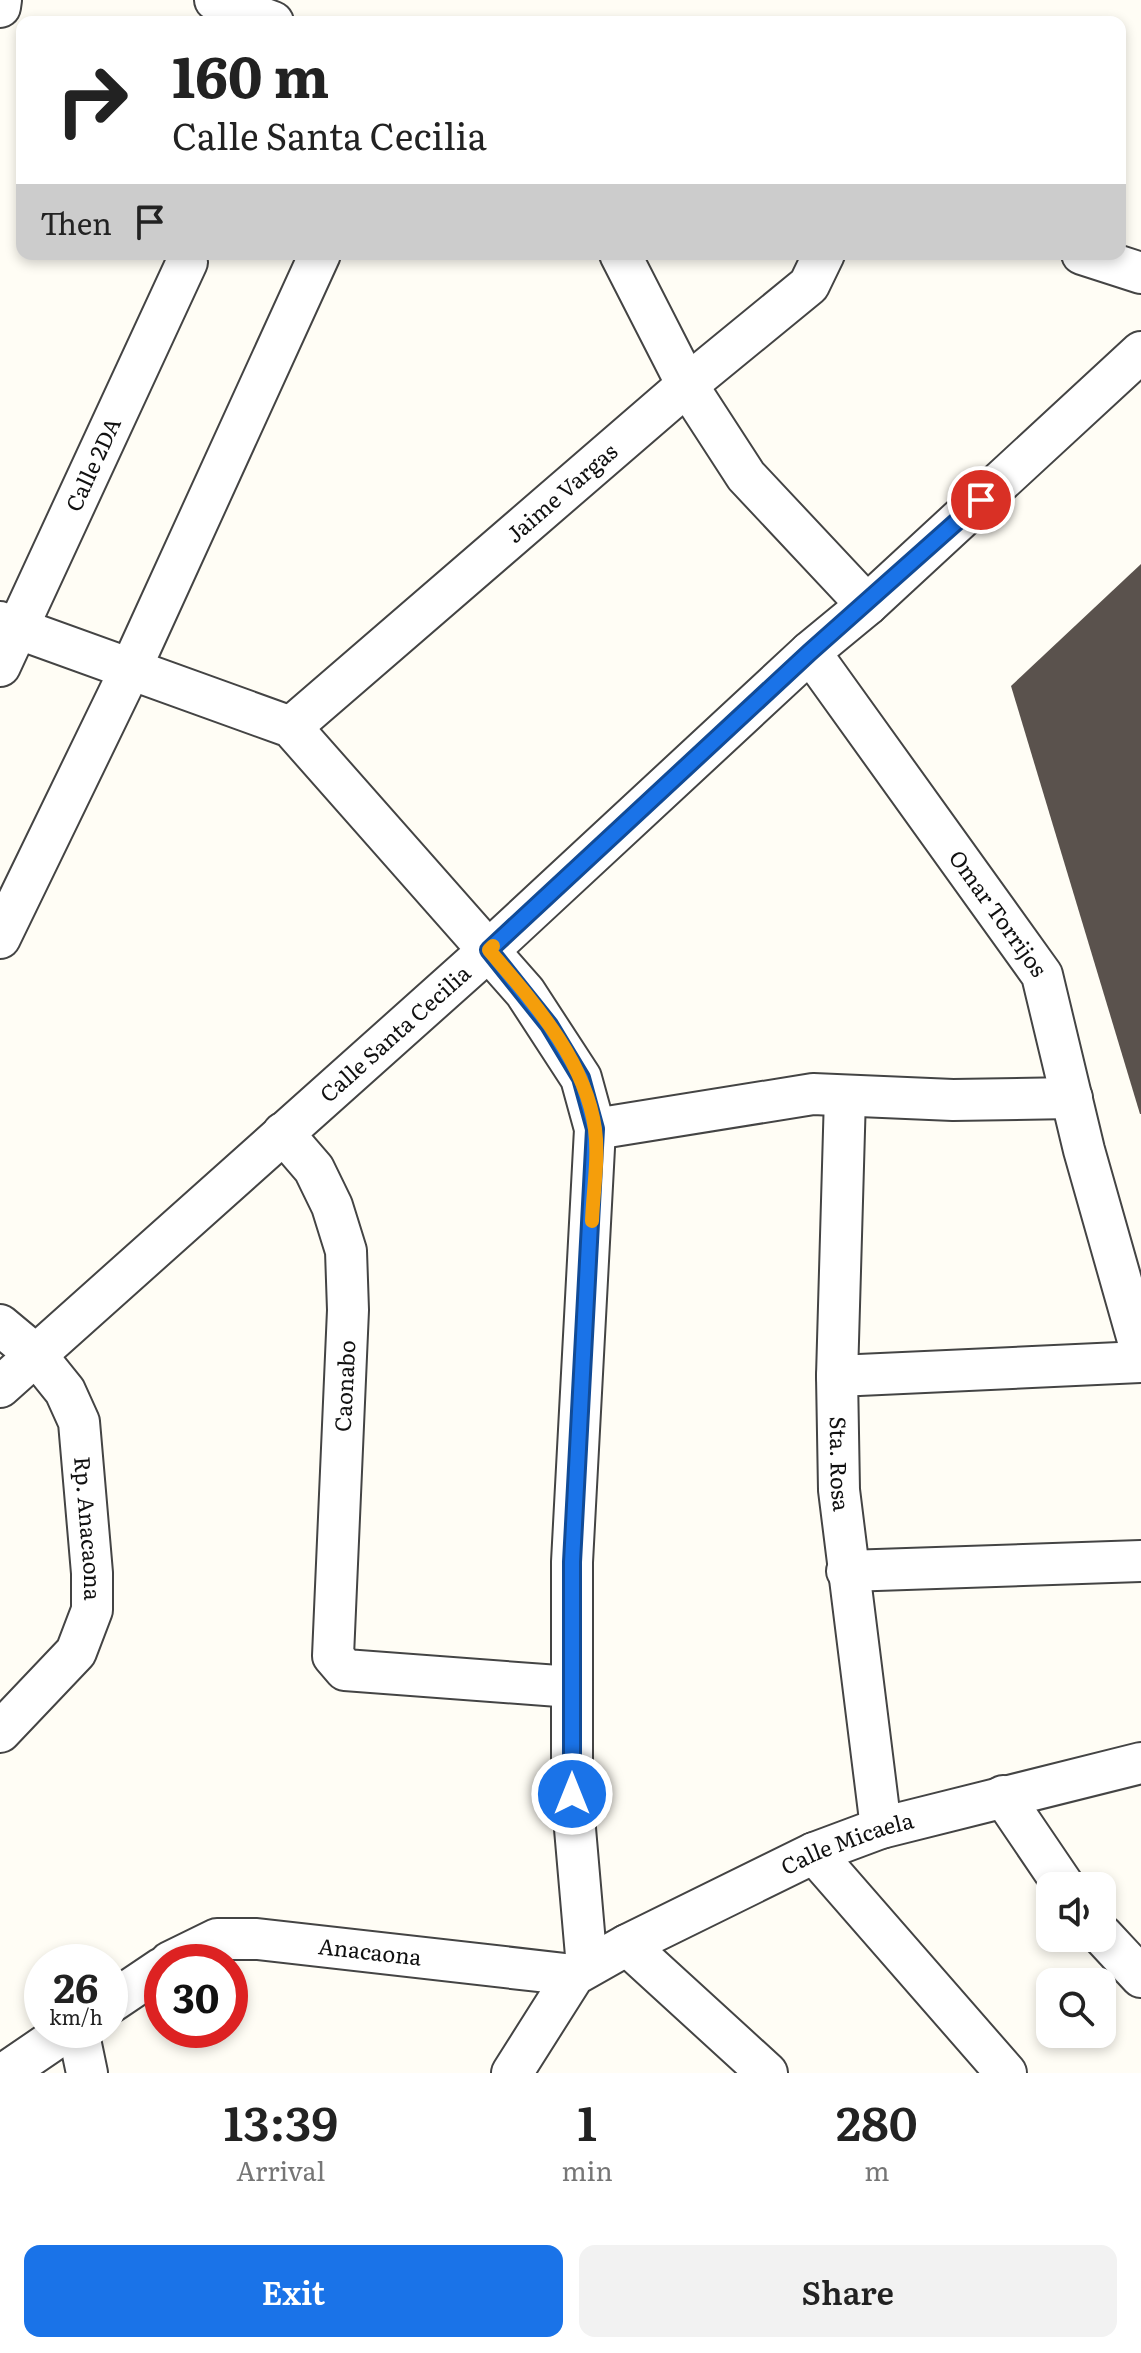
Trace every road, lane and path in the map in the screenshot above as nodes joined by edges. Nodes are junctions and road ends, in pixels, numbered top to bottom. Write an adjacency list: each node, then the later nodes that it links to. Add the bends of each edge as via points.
1 (1, 0): 3 (street)
2 (215, 0): 4 (street)
3 (0, 7)
4 (257, 16)
5 (317, 260): 17 (street)
6 (623, 260): 12 (street)
7 (821, 260): 12 (street, Jaime Vargas, via 809,285)
8 (1101, 260): 10 (street)
9 (187, 262): 14 (street, Calle 2DA)
10 (1141, 273)
11 (1141, 352): 13 (street, Calle Santa Cecilia)
12 (687, 385): 13 (street, via 746,476); 18 (street, Jaime Vargas)
13 (867, 605): 15 (street, Calle Santa Cecilia)
14 (9, 625): 16 (street, Calle 2DA); 17 (street)
15 (810, 652): 20 (street, Calle Santa Cecilia); 22 (street, Omar Torrijos, via 1042,975)
16 (0, 666)
17 (131, 668): 18 (street); 19 (street)
18 (291, 727): 20 (street)
19 (0, 938)
20 (489, 950): 23 (street, via 549,1025 581,1078); 24 (street, Calle Santa Cecilia)
21 (845, 1096): 22 (street); 23 (street, via 813,1094); 29 (street, Sta. Rosa)
22 (1072, 1098): 26 (street, Omar Torrijos)
23 (595, 1129): 33 (street, via 572,1562)
24 (283, 1133): 27 (street, Calle Santa Cecilia); 33 (street, Caonabo, via 314,1169 346,1251 333,1656 345,1670)
25 (0, 1325): 27 (street, Rp. Anacaona)
26 (1141, 1351)
27 (36, 1355): 30 (street, Calle Santa Cecilia); 34 (street, Rp. Anacaona, via 65,1391 79,1422 92,1610 76,1652)
28 (1141, 1362): 29 (street)
29 (837, 1376): 32 (street, Sta. Rosa)
30 (0, 1387)
31 (1141, 1561): 32 (street)
32 (847, 1571): 37 (street, Sta. Rosa)
33 (572, 1687): 43 (street)
34 (0, 1732)
35 (1141, 1763): 36 (street, Calle Micaela)
36 (1003, 1796): 37 (street, Calle Micaela); 39 (street)
37 (881, 1828): 38 (street, Calle Micaela)
38 (814, 1853): 41 (street, Calle Micaela); 51 (street)
39 (1055, 1872)
40 (207, 1944): 43 (street, Anacaona, via 257,1939)
41 (627, 1945): 43 (street, Calle Micaela); 50 (street)
42 (1116, 1950): 44 (street)
43 (581, 1971): 49 (street)
44 (1141, 1977)
45 (42, 2048): 47 (street)
46 (82, 2048): 48 (street)
47 (5, 2073)
48 (87, 2073)
49 (512, 2073)
50 (767, 2073)
51 (1006, 2073)

